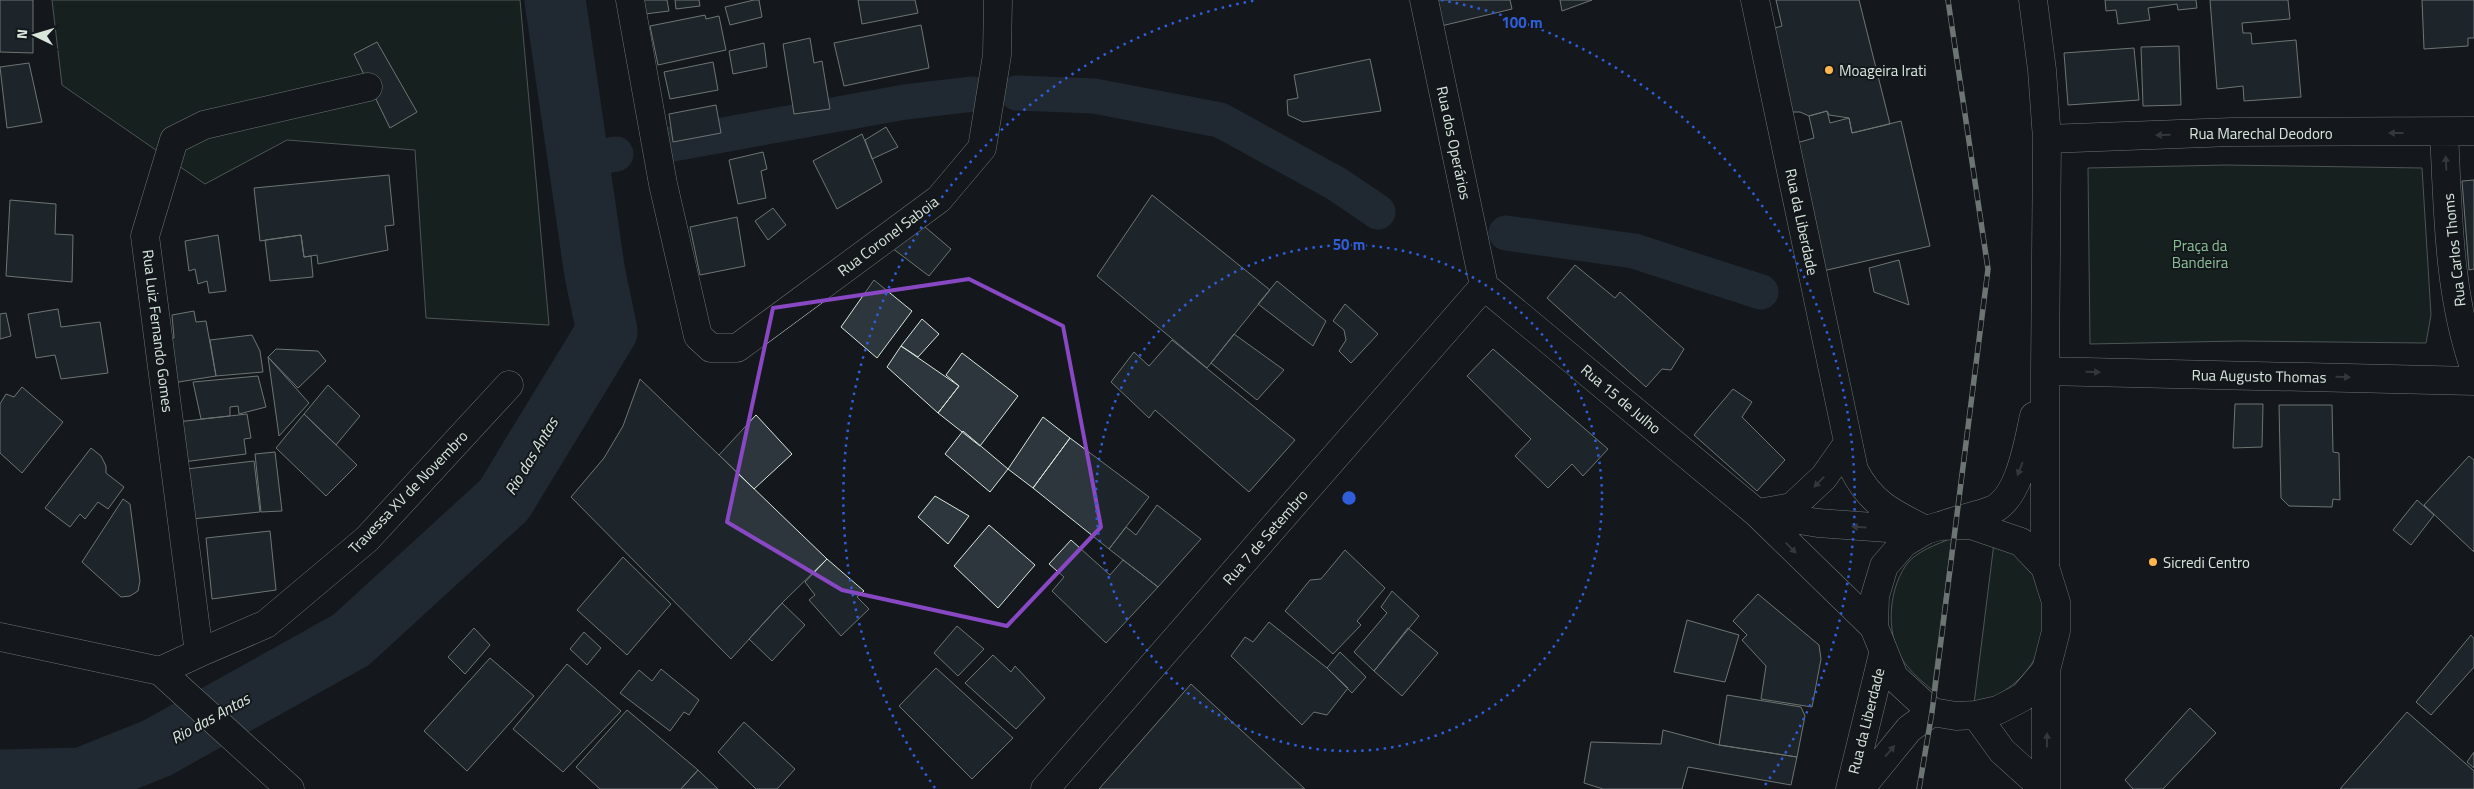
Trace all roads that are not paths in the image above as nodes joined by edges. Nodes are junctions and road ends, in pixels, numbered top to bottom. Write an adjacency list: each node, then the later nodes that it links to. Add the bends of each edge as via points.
1 (630, 0): 2 (street, Rua Coronel Saboia, via 663,184 698,336 711,348 737,348 939,200 982,148 997,54)
2 (998, 0)
3 (1424, 0): 10 (street, Rua dos Operários)
4 (1755, 0): 15 (street, Rua da Liberdade)
5 (2033, 0): 9 (street)
6 (368, 87): 21 (street, Rua Luiz Fernando Gomes, via 204,125 174,140 146,236)
7 (2474, 131): 8 (street, Rua Marechal Deodoro)
8 (2444, 132): 9 (street, Rua Marechal Deodoro, one-way to 9, via 2232,132); 11 (street, Rua Carlos Thoms, one-way to 8, via 2465,342 2454,284)
9 (2048, 139): 12 (street)
10 (1484, 286): 16 (street, Rua 15 de Julho); 28 (street, Rua 7 de Setembro)
11 (2474, 367)
12 (2045, 371): 13 (street, Rua Augusto Thomas, one-way to 13); 17 (street, one-way to 17, via 2025,457 2011,493 1994,509); 18 (street)
13 (2474, 380)
14 (509, 385): 21 (street, Travessa XV de Novembro, via 367,539 266,624)
15 (1848, 443): 16 (street, one-way to 16, via 1824,478 1792,507); 17 (street, Rua da Liberdade, via 1854,470 1863,488 1887,510)
16 (1757, 513): 17 (street, one-way to 16, via 1818,523); 19 (street, Rua 15 de Julho, one-way to 19)
17 (1932, 528): 18 (street, via 1971,524 2021,542); 19 (street, via 1904,543 1884,566 1875,596)
18 (2046, 567): 23 (street, via 2056,602 2056,630)
19 (1874, 627): 22 (street)
20 (0, 637): 24 (street)
21 (199, 653): 24 (street)
22 (1883, 654): 25 (street, via 1894,676); 29 (street, Rua da Liberdade)
23 (2046, 670): 26 (street, via 2023,696 1998,710); 31 (street, one-way to 23)
24 (160, 671): 27 (street)
25 (1932, 712): 26 (street); 30 (street, Rua da Liberdade, one-way to 25, via 1909,729)
26 (1976, 715): 31 (street, via 2002,751)
27 (290, 789)
28 (1045, 789)
29 (1850, 789)
30 (1860, 789)
31 (2045, 789)

